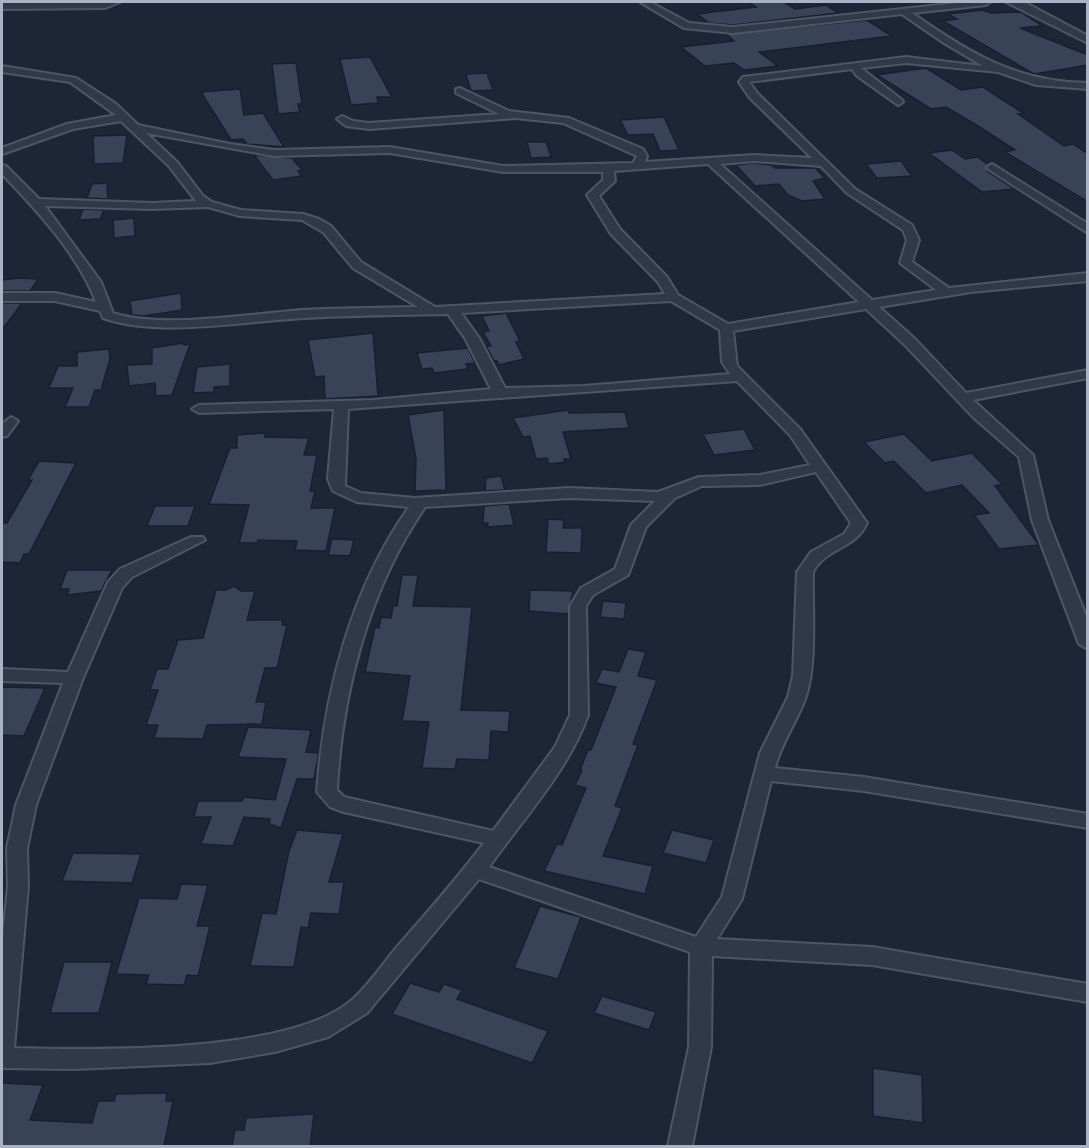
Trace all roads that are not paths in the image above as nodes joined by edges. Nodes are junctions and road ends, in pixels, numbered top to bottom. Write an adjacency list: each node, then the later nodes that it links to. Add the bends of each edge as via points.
1 (4, 2): 6 (street)
2 (116, 2): 6 (street)
3 (644, 2): 7 (street, via 687,26 714,30)
4 (986, 2): 7 (street)
5 (1010, 2): 8 (street, via 1023,4)
6 (2, 6)
7 (905, 12): 11 (street, via 947,43)
8 (1088, 40)
9 (855, 67): 11 (street, via 916,60); 14 (street); 21 (street, via 751,77 744,82)
10 (2, 69): 16 (street, via 73,80)
11 (994, 70): 12 (street, via 1047,84)
12 (1088, 86)
13 (460, 91): 15 (street)
14 (898, 102)
15 (516, 116): 17 (street, via 369,126); 22 (street, via 552,117 607,137 639,152 642,156)
16 (124, 117): 18 (street); 19 (street, via 71,126)
17 (342, 119)
18 (134, 127): 25 (street, via 273,153 390,150 503,170); 27 (street)
19 (2, 151)
20 (710, 160): 21 (street, via 789,159); 22 (street); 33 (street)
21 (825, 164): 30 (street, via 851,191 908,228 913,240 906,263)
22 (638, 165): 25 (street)
23 (992, 167): 28 (street)
24 (2, 168): 26 (street)
25 (608, 168): 32 (street, via 609,181 593,195 595,201 615,231 663,280)
26 (36, 202): 27 (street); 34 (street, via 95,282)
27 (208, 204): 35 (street, via 240,213 315,221 327,229 357,265)
28 (1088, 230)
29 (1088, 277): 30 (street, via 1031,280)
30 (947, 292): 33 (street)
31 (2, 297): 34 (street, via 56,297)
32 (673, 297): 36 (street); 37 (street)
33 (868, 305): 37 (street); 41 (street)
34 (105, 308): 35 (street, via 108,315 122,320 185,323)
35 (434, 310): 36 (street)
36 (452, 310): 40 (street, via 472,338)
37 (726, 328): 39 (street, via 727,359)
38 (1088, 374): 41 (street)
39 (739, 377): 40 (street, via 584,390); 44 (street, via 771,405)
40 (500, 392): 42 (street)
41 (964, 398): 48 (street, via 1026,455 1040,520)
42 (341, 406): 43 (street); 46 (street, via 338,488 354,496)
43 (199, 409)
44 (820, 467): 45 (street, via 760,480 699,482); 51 (street, via 859,523 858,531 808,561 797,697 769,753)
45 (670, 495): 46 (street, via 572,493); 53 (street, via 639,525 622,572 581,599 579,715 562,751)
46 (420, 503): 53 (street, via 391,547 346,666 327,792 351,807)
47 (196, 540): 50 (street, via 126,573 114,586)
48 (1088, 645)
49 (2, 675): 50 (street)
50 (74, 678): 57 (street, via 26,805 17,848 18,886)
51 (764, 774): 52 (street, via 864,784); 55 (street, via 732,899)
52 (1088, 821)
53 (498, 839): 54 (street)
54 (475, 870): 55 (street); 58 (street, via 359,1007 321,1030 210,1053)
55 (701, 947): 56 (street, via 872,956); 59 (street, via 700,1047)
56 (1088, 993)
57 (2, 1050)
58 (2, 1058)
59 (680, 1146)

